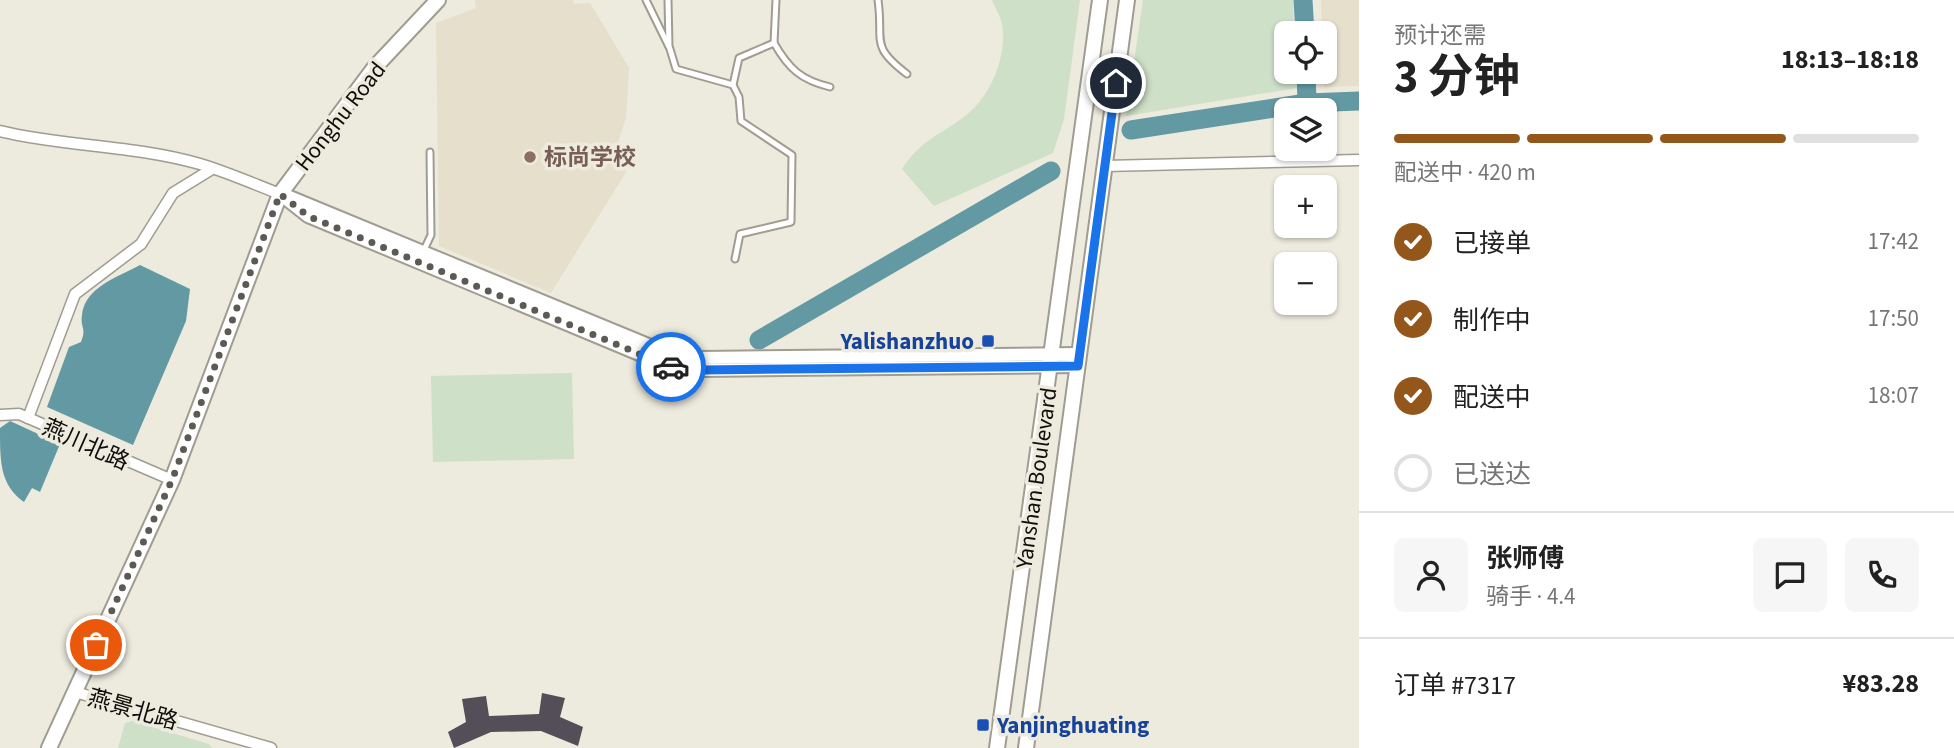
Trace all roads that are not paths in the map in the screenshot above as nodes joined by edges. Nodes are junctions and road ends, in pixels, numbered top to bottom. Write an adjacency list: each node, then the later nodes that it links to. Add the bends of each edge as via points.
1 (438, 0): 18 (main road, Honghu Road, via 375,67)
2 (646, 0): 9 (lane)
3 (668, 0): 9 (lane)
4 (776, 0): 8 (lane)
5 (878, 0): 10 (lane, via 879,44 883,54)
6 (1100, 0): 21 (main road, Yanshan Boulevard)
7 (1128, 0): 16 (main road, Yanshan Boulevard)
8 (774, 43): 11 (lane, via 739,58); 12 (lane, via 793,72)
9 (670, 49): 11 (lane, via 676,69)
10 (907, 74)
11 (733, 85): 20 (lane, via 741,121 785,149 794,164 791,222 740,234)
12 (830, 87)
13 (0, 131): 17 (street)
14 (430, 152): 19 (lane, via 430,235)
15 (1359, 160): 16 (street)
16 (1105, 166): 22 (main road, Yanshan Boulevard)
17 (212, 169): 18 (street); 24 (street, via 173,192 141,244 75,293)
18 (280, 194): 19 (street); 21 (street, via 308,216 668,366 702,370); 25 (main road, Honghu Road)
19 (423, 252): 21 (street, via 680,356)
20 (735, 259)
21 (1052, 360): 22 (street); 29 (main road, Yanshan Boulevard)
22 (1079, 360): 30 (main road, Yanshan Boulevard)
23 (0, 415): 24 (street, 燕川北路)
24 (28, 418): 25 (street, 燕川北路)
25 (172, 480): 26 (main road, Honghu Road)
26 (75, 692): 27 (main road, Honghu Road); 28 (street, 燕景北路)
27 (49, 748)
28 (271, 748)
29 (997, 748)
30 (1026, 748)

